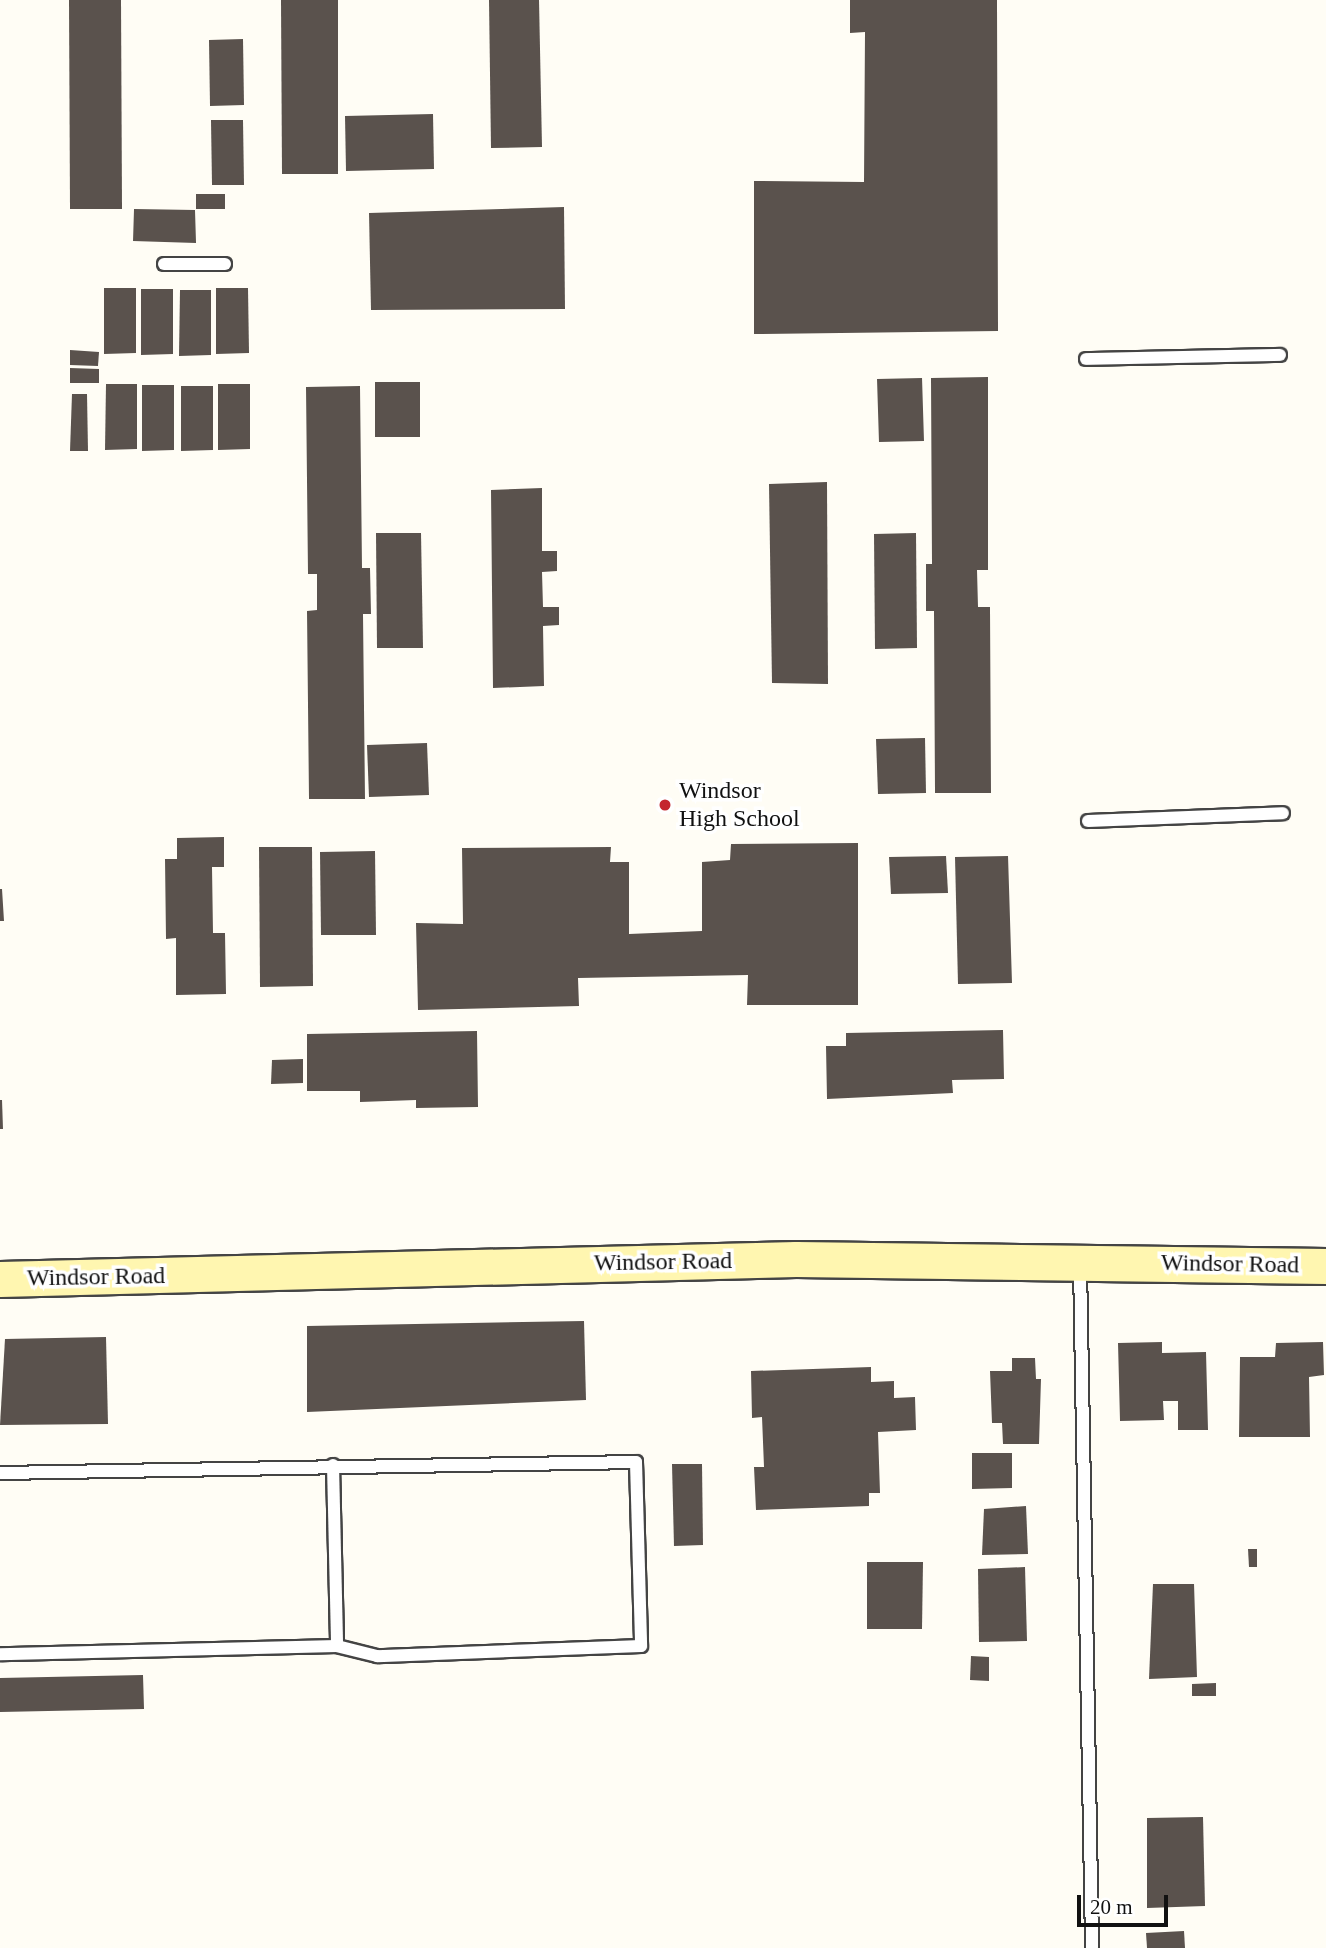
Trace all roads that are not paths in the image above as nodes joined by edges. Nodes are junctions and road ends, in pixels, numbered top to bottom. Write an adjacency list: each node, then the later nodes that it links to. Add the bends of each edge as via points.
1 (164, 264): 2 (lane)
2 (225, 264)
3 (1280, 355): 4 (lane)
4 (1086, 359)
5 (1283, 813): 6 (lane)
6 (1088, 821)
7 (1081, 1261): 8 (main road, Windsor Road); 9 (main road, Windsor Road, via 796,1259); 14 (lane, via 1080,1533)
8 (1326, 1266)
9 (0, 1279)
10 (333, 1465): 11 (lane); 12 (lane); 12 (lane, via 636,1462 641,1646 377,1656)
11 (0, 1474)
12 (337, 1646): 13 (lane)
13 (0, 1654)
14 (1092, 1948)

